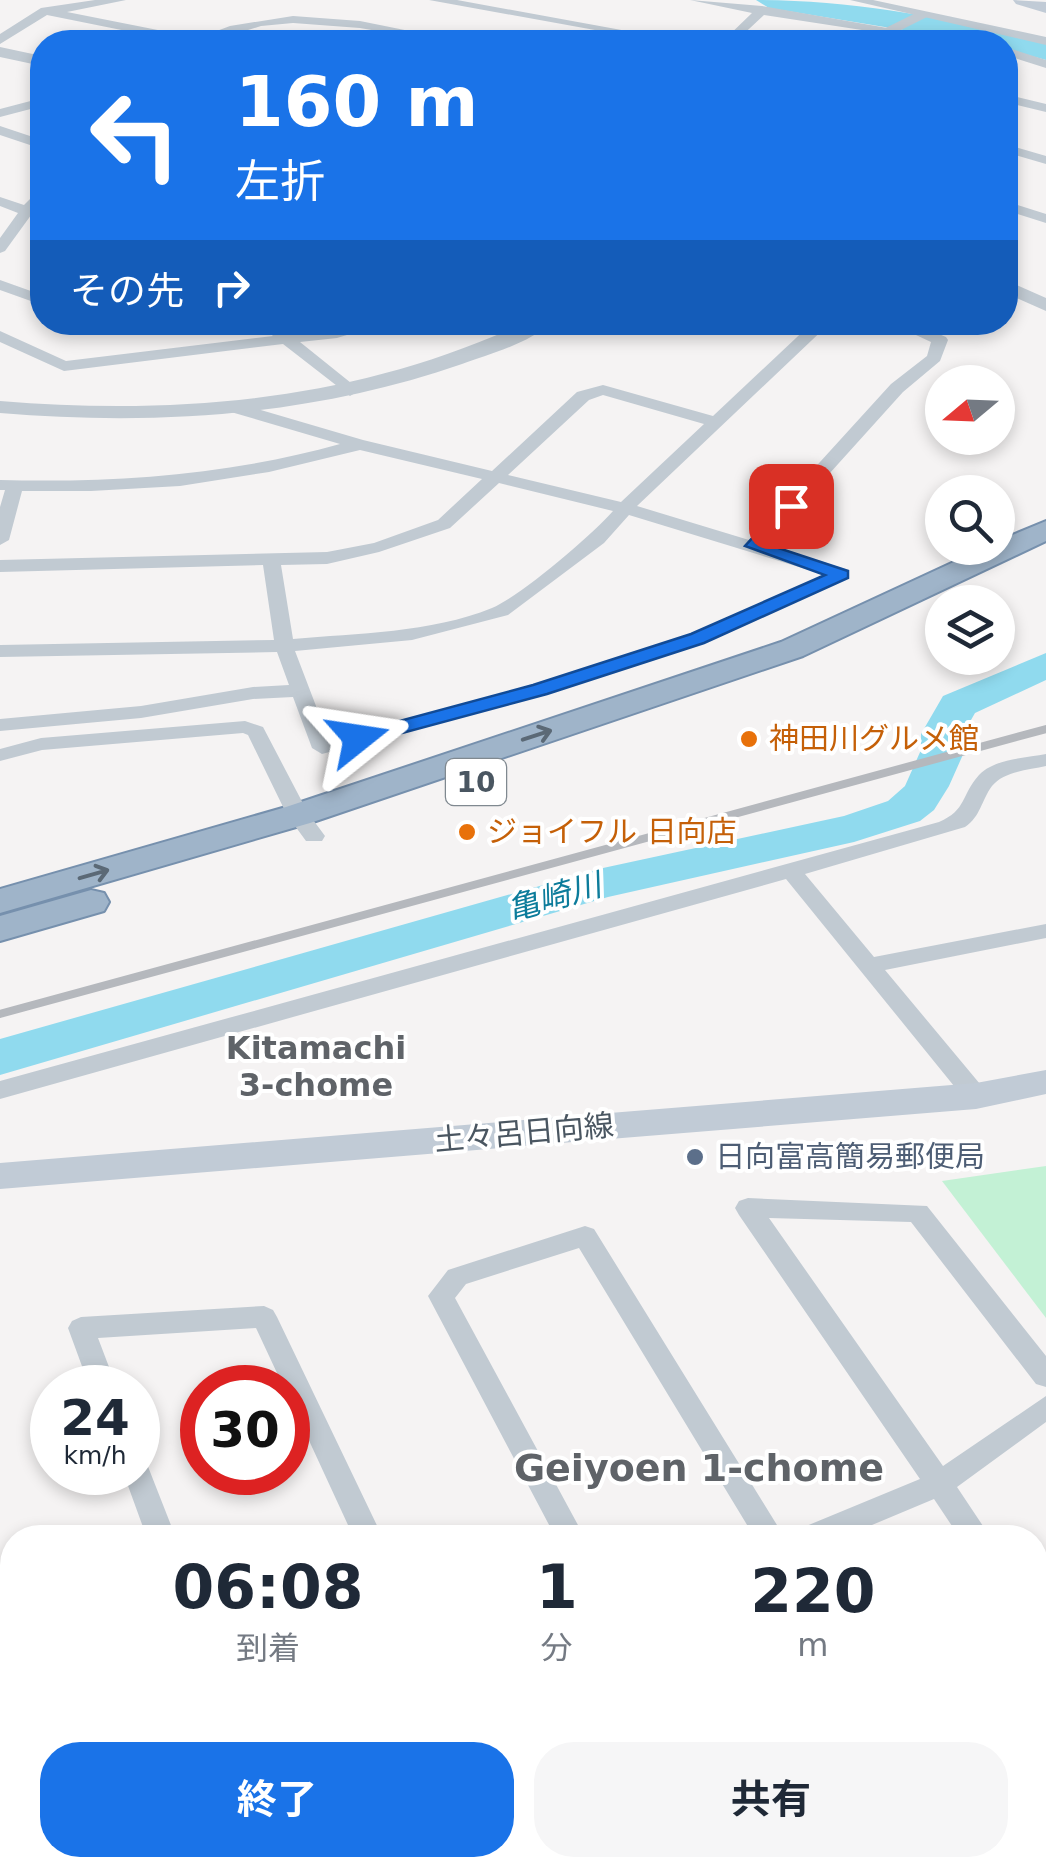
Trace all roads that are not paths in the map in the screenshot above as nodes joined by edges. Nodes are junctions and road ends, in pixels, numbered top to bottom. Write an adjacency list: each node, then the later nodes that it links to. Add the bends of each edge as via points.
1 (120, 0): 10 (street)
2 (292, 0): 11 (street)
3 (696, 0): 9 (street)
4 (856, 0): 12 (street)
5 (1022, 0): 8 (main road)
6 (441, 3): 18 (street)
7 (941, 7): 12 (street)
8 (1046, 8)
9 (762, 10): 19 (street); 20 (street)
10 (45, 12): 14 (street); 24 (street)
11 (302, 14): 15 (street); 16 (street)
12 (923, 14): 21 (street); 22 (street)
13 (419, 22): 17 (street)
14 (137, 30)
15 (221, 30)
16 (394, 30)
17 (408, 30)
18 (607, 30)
19 (741, 30)
20 (881, 30)
21 (889, 30)
22 (999, 30)
23 (1018, 34): 25 (street)
24 (0, 40)
25 (1046, 40)
26 (0, 52): 28 (street)
27 (1018, 56): 30 (street)
28 (30, 58)
29 (0, 62): 31 (street)
30 (1046, 64)
31 (30, 68)
32 (1018, 101): 34 (street)
33 (30, 105): 35 (street)
34 (1046, 108)
35 (0, 113)
36 (0, 130): 37 (street)
37 (30, 141)
38 (1018, 152): 39 (street)
39 (1046, 160)
40 (0, 200): 43 (street)
41 (30, 208): 43 (street)
42 (1018, 208): 44 (street)
43 (28, 211): 45 (street)
44 (1043, 215)
45 (0, 248)
46 (1018, 279): 48 (street)
47 (0, 285): 50 (street)
48 (1046, 291)
49 (1018, 292): 51 (street)
50 (30, 296)
51 (1046, 305)
52 (280, 335): 58 (street)
53 (313, 335): 58 (street)
54 (519, 335): 59 (street, via 439,368)
55 (809, 335): 62 (street)
56 (928, 335): 69 (street, via 940,340 934,358 898,388)
57 (0, 336): 58 (street, via 64,366)
58 (286, 340): 59 (street)
59 (350, 391): 61 (street)
60 (0, 406): 61 (street, via 55,413)
61 (237, 408): 63 (street)
62 (718, 422): 64 (street, via 603,390 583,396); 66 (street)
63 (358, 444): 64 (street); 65 (street, via 214,478)
64 (498, 475): 66 (street); 71 (street, via 444,524 414,536 327,558)
65 (7, 485): 68 (street)
66 (625, 508): 69 (street); 75 (street, via 598,540 501,611 412,634)
67 (1046, 530): 81 (highway, 10, one-way to 67, via 792,649)
68 (0, 540)
69 (754, 546): 77 (street, via 842,574 698,638 540,690 322,748)
70 (1046, 554): 73 (highway, 10)
71 (270, 558): 72 (street); 75 (street)
72 (0, 566)
73 (984, 585)
74 (925, 614): 81 (highway, 10, via 758,685)
75 (284, 646): 76 (street); 77 (street)
76 (0, 651)
77 (297, 691): 78 (street)
78 (0, 726)
79 (0, 754): 81 (street, via 42,744 245,727 256,731)
80 (1046, 760): 82 (street, via 984,781 962,821)
81 (306, 826): 83 (highway, 10, one-way to 81); 84 (highway, 10)
82 (790, 870): 86 (street); 88 (street)
83 (0, 901)
84 (0, 929)
85 (1046, 931): 86 (street)
86 (869, 966): 89 (street)
87 (1046, 1082): 89 (main road, 土々呂日向線)
88 (0, 1090)
89 (976, 1096): 90 (main road, 土々呂日向線)
90 (0, 1176)
91 (95, 1365): 97 (street, via 81,1328 264,1316)
92 (1046, 1376): 94 (street, via 918,1213 748,1208)
93 (1046, 1408): 94 (street)
94 (941, 1483): 100 (street); 101 (street)
95 (146, 1495): 96 (street)
96 (157, 1525)
97 (363, 1525)
98 (563, 1525): 99 (street, via 440,1296 457,1277 585,1236)
99 (763, 1525)
100 (840, 1525)
101 (968, 1525)

